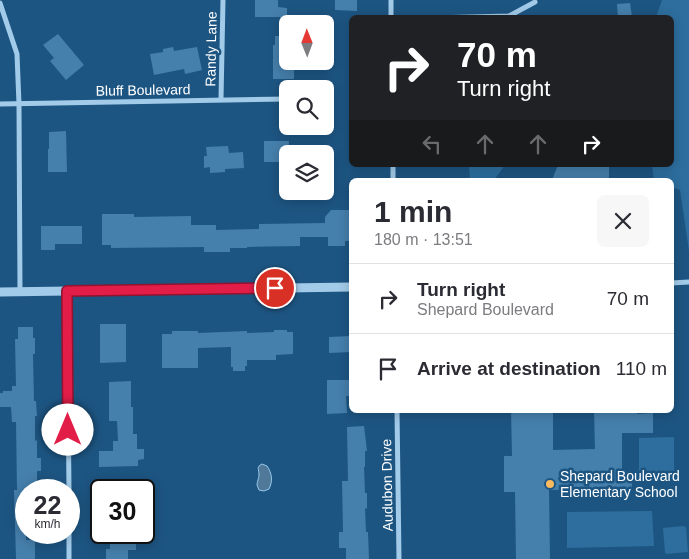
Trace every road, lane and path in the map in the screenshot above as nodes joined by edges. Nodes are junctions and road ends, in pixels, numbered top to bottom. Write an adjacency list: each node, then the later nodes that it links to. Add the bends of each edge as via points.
1 (223, 0): 7 (street, Randy Lane)
2 (391, 0): 5 (street)
3 (535, 2): 6 (street)
4 (0, 3): 10 (street, via 17,54)
5 (391, 15)
6 (511, 15)
7 (221, 99): 8 (street, Bluff Boulevard); 10 (street, Bluff Boulevard)
8 (279, 99)
9 (0, 104): 10 (street, Bluff Boulevard)
10 (19, 104): 16 (street)
11 (674, 282): 12 (street)
12 (689, 282)
13 (349, 287): 14 (street)
14 (67, 291): 16 (street); 18 (street)
15 (0, 292): 16 (street)
16 (20, 292)
17 (397, 413): 21 (street, Audubon Drive)
18 (69, 479)
19 (69, 544): 20 (street)
20 (69, 559)
21 (400, 559)

